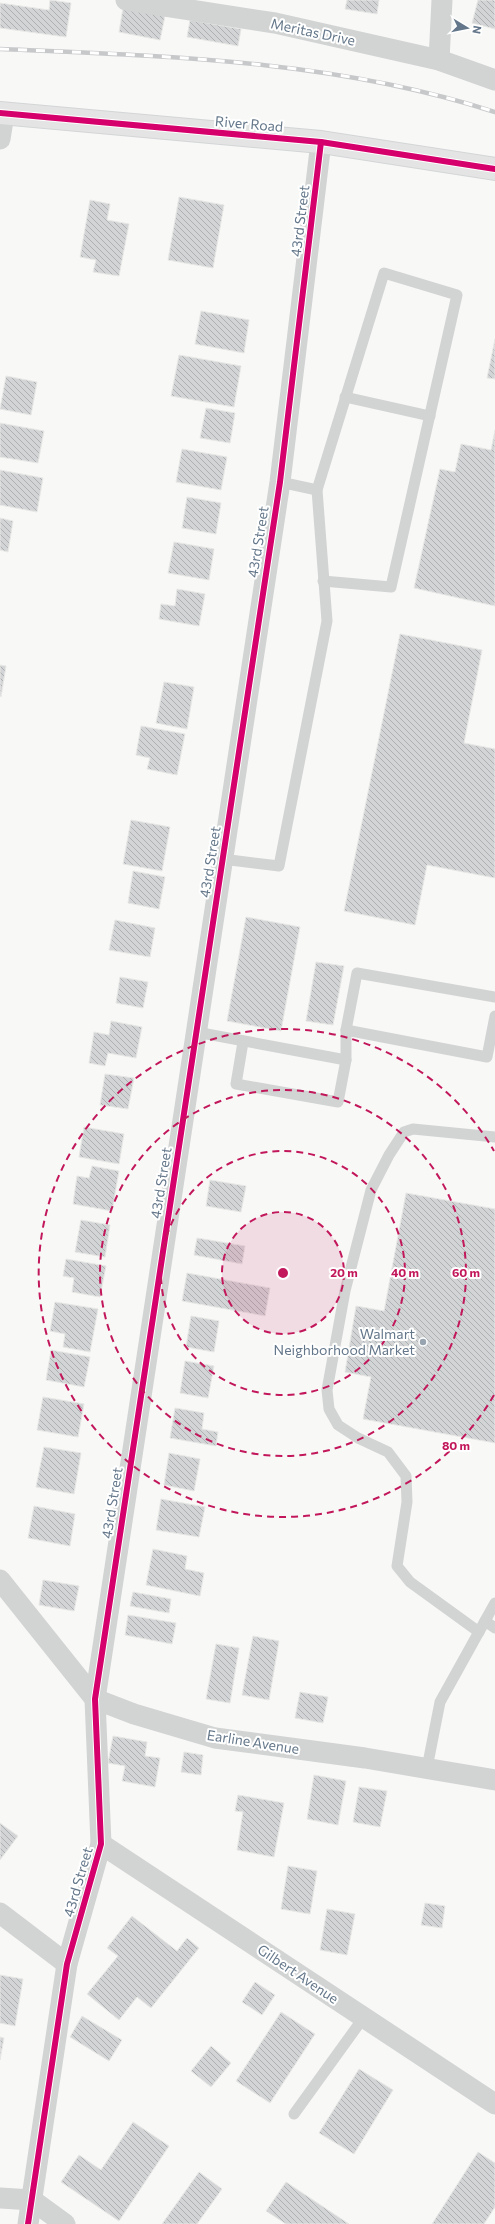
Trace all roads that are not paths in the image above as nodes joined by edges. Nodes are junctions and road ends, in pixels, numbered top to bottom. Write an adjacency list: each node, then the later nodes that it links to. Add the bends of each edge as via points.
1 (126, 0): 3 (street, Meritas Drive, via 275,23)
2 (442, 0): 3 (street)
3 (438, 60): 4 (street, Meritas Drive)
4 (495, 80)
5 (2, 113): 6 (street); 7 (main road, River Road)
6 (0, 138)
7 (321, 142): 8 (main road, River Road); 11 (street, 43rd Street)
8 (495, 169)
9 (345, 397): 10 (lane); 10 (lane, via 384,273 456,295); 12 (lane)
10 (430, 416): 13 (lane, via 391,587)
11 (280, 482): 12 (lane); 14 (street, 43rd Street)
12 (317, 490): 13 (lane)
13 (322, 581): 14 (lane, via 327,621 279,866)
14 (222, 859): 18 (street, 43rd Street)
15 (495, 997): 17 (lane, via 357,973)
16 (495, 1016): 17 (lane, via 487,1057)
17 (346, 1030): 20 (lane)
18 (196, 1032): 19 (lane); 27 (street, 43rd Street)
19 (243, 1042): 20 (lane); 20 (lane, via 236,1084 338,1102)
20 (346, 1060)
21 (495, 1137): 26 (lane, via 413,1129 404,1132 371,1190 346,1291 327,1390 329,1409 338,1425 388,1452 406,1476 407,1502 397,1566 410,1582)
22 (0, 1580): 27 (street)
23 (495, 1603): 24 (lane)
24 (485, 1621): 25 (lane); 26 (lane)
25 (495, 1628)
26 (479, 1632): 28 (lane, via 440,1702)
27 (95, 1699): 28 (street, Earline Avenue, via 134,1714 216,1738); 30 (street, 43rd Street)
28 (427, 1768): 29 (street, Earline Avenue)
29 (495, 1780)
30 (101, 1844): 32 (street, 43rd Street); 33 (street, Gilbert Avenue)
31 (0, 1912): 32 (street)
32 (68, 1964): 37 (street, 43rd Street)
33 (364, 2017): 34 (street, Gilbert Avenue); 35 (lane)
34 (495, 2104)
35 (294, 2114)
36 (0, 2198): 37 (street)
37 (32, 2200): 38 (street, 43rd Street); 39 (street)
38 (28, 2224)
39 (65, 2224)

